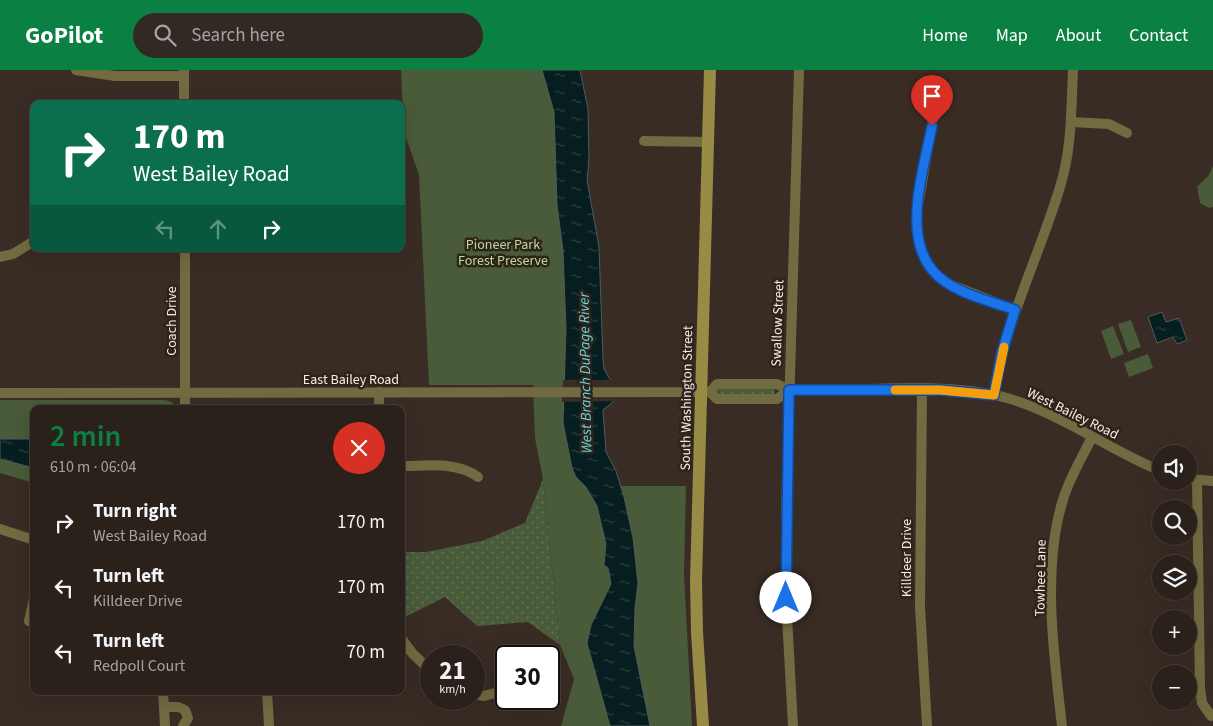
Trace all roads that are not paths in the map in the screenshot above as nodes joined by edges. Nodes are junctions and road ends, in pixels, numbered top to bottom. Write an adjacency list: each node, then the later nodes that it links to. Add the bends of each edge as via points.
1 (76, 70): 5 (street, via 115,76)
2 (710, 70): 11 (main road, South Washington Street)
3 (799, 70): 16 (street, Swallow Street)
4 (1073, 70): 8 (street)
5 (184, 73): 7 (street)
6 (938, 89): 15 (street, via 916,218 920,246 930,268 946,283)
7 (184, 100)
8 (1072, 122): 9 (street, via 1109,124); 15 (street, via 1060,188)
9 (1127, 133)
10 (644, 141): 11 (street)
11 (708, 142): 19 (main road, South Washington Street)
12 (30, 243): 14 (street, via 13,254)
13 (185, 252): 21 (street, Coach Drive)
14 (0, 257)
15 (1015, 310): 22 (street, via 1002,352)
16 (789, 390): 17 (street, West Bailey Road); 19 (street, West Bailey Road, via 777,384 719,384); 19 (street, West Bailey Road, via 777,399 716,399); 46 (street, Swallow Street, via 786,598)
17 (922, 390): 22 (street, West Bailey Road); 47 (street, Killdeer Drive, via 920,607)
18 (379, 392): 19 (street, East Bailey Road); 21 (street, East Bailey Road); 24 (street)
19 (706, 392): 45 (main road, South Washington Street, via 696,581)
20 (0, 393): 21 (street, East Bailey Road)
21 (184, 393): 23 (street, Coach Drive)
22 (994, 395): 25 (street, West Bailey Road, via 1038,410)
23 (185, 405)
24 (379, 405)
25 (1092, 437): 27 (street, West Bailey Road); 48 (street, Towhee Lane, via 1068,485 1053,547 1053,627)
26 (405, 466): 28 (street, via 454,466)
27 (1152, 467)
28 (478, 477)
29 (1197, 479): 30 (street)
30 (1213, 481)
31 (1193, 490): 41 (street, via 1200,688 1202,703)
32 (0, 530): 33 (street)
33 (30, 539)
34 (30, 613): 35 (street)
35 (28, 620)
36 (405, 643): 37 (street)
37 (420, 661)
38 (163, 695): 40 (street)
39 (267, 695): 44 (street)
40 (164, 707): 42 (street); 43 (street, via 185,710 188,718)
41 (1211, 716)
42 (165, 726)
43 (183, 726)
44 (269, 726)
45 (703, 726)
46 (793, 726)
47 (927, 726)
48 (1062, 726)

